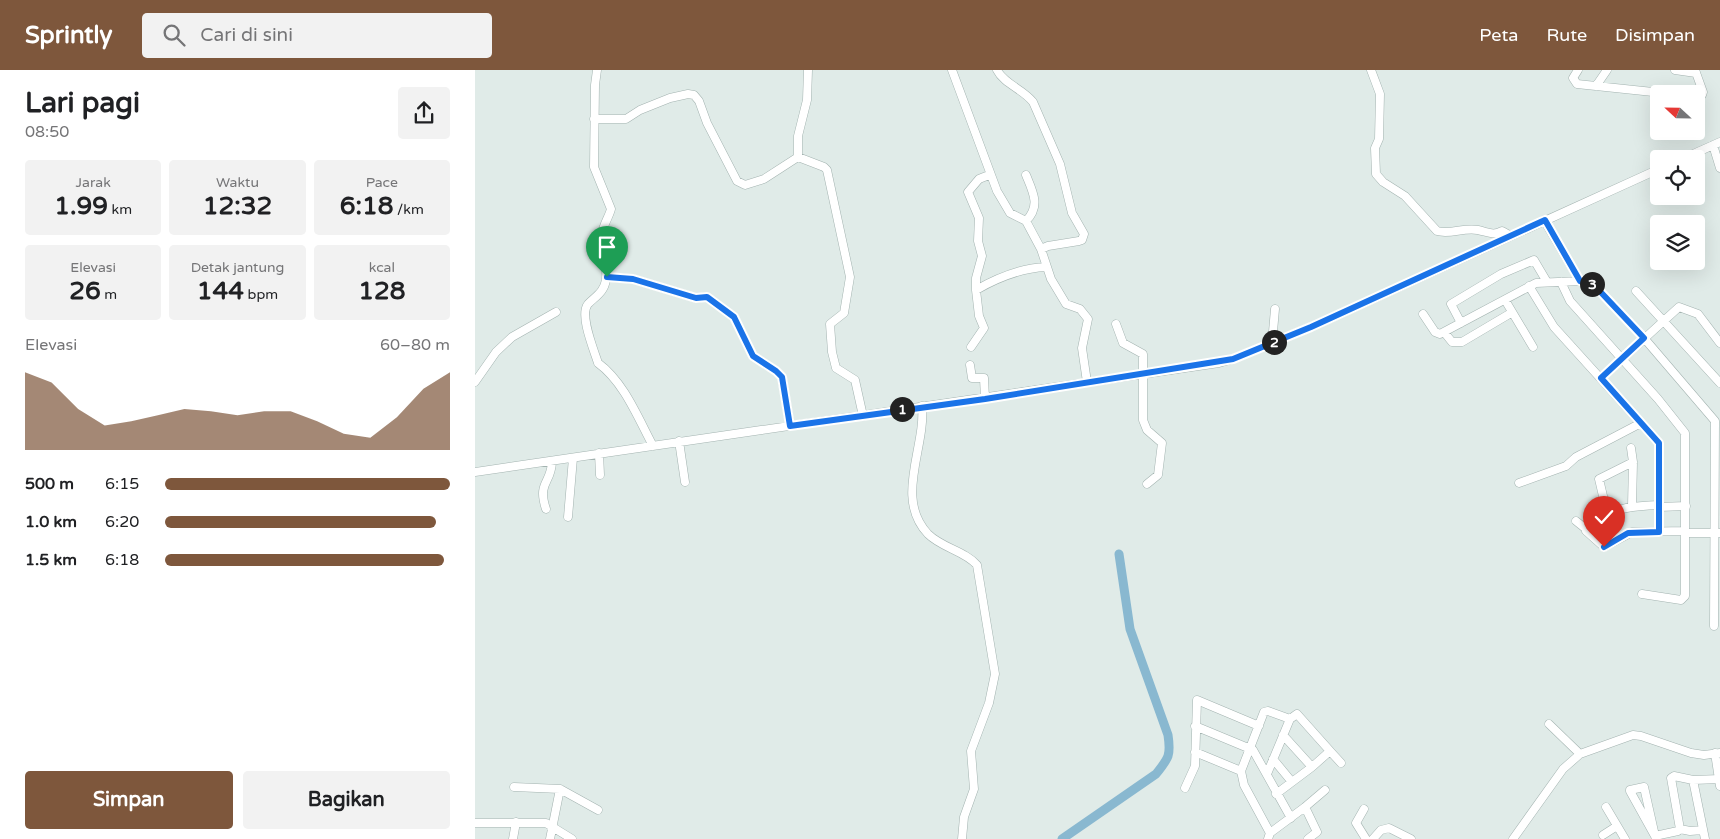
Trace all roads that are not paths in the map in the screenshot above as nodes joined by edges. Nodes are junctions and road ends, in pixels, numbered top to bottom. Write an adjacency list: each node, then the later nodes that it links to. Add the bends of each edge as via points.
1 (597, 70): 13 (street)
2 (808, 70): 16 (street)
3 (952, 70): 19 (street)
4 (997, 70): 24 (street, via 1033,102 1060,164 1073,212 1084,234 1082,240)
5 (1371, 70): 23 (street, via 1380,94 1379,137 1375,148 1378,178 1405,196 1437,231 1475,230 1492,234 1503,231)
6 (1578, 70): 11 (street, via 1573,78 1575,83)
7 (1607, 70): 11 (street)
8 (1675, 70): 9 (street)
9 (1695, 71): 10 (street)
10 (1700, 85)
11 (1595, 86): 12 (street)
12 (1650, 92)
13 (594, 119): 16 (street, via 626,119 640,110 688,94 697,97 707,123 741,184 765,179); 26 (street, via 594,167 597,180 611,205 602,234)
14 (1717, 143): 15 (street); 17 (street)
15 (1702, 150)
16 (798, 157): 56 (street, via 827,170 850,277 844,313 830,324 832,352 837,368 855,380)
17 (1720, 168)
18 (1650, 173): 21 (street)
19 (989, 175): 22 (street, via 1010,213); 31 (street, via 979,179 969,192 979,218 982,256)
20 (1026, 175): 22 (street, via 1035,204)
21 (1545, 220): 23 (street); 27 (street)
22 (1026, 221): 24 (street)
23 (1511, 236): 43 (street)
24 (1041, 249): 25 (street)
25 (1046, 267): 31 (street, via 1009,274); 52 (street, via 1066,304 1080,309 1088,319 1082,348)
26 (607, 277): 59 (street, via 633,279 696,298 707,297 731,314 751,354 782,377); 61 (street, via 602,292 587,306 584,317 598,363 606,368 627,399)
27 (1580, 281): 29 (street); 42 (street, via 1594,285)
28 (1547, 282): 29 (street); 30 (street); 39 (street, via 1534,260 1509,270 1451,304)
29 (1561, 282): 47 (street, via 1570,301)
30 (1529, 286): 33 (street); 50 (street, via 1553,327)
31 (976, 290): 45 (street, via 984,328)
32 (1636, 291): 38 (street)
33 (1505, 300): 36 (street); 39 (street)
34 (1275, 309): 43 (street)
35 (556, 312): 51 (street, via 512,337 496,352)
36 (1511, 313): 41 (street, via 1462,342 1453,342); 46 (street)
37 (1423, 314): 41 (street, via 1435,332)
38 (1664, 321): 42 (street); 44 (street, via 1681,307 1698,314); 53 (street)
39 (1461, 323): 41 (street)
40 (1115, 324): 49 (street, via 1123,343 1143,354)
41 (1445, 334)
42 (1644, 338): 47 (street); 57 (street)
43 (1272, 343): 49 (street, via 1219,363)
44 (1720, 343)
45 (971, 347)
46 (1533, 347)
47 (1622, 360): 50 (street); 74 (street, via 1685,433)
48 (970, 365): 54 (street, via 972,378 984,378)
49 (1142, 374): 52 (street); 71 (street, via 1143,420 1147,430 1162,443 1158,475)
50 (1601, 378): 58 (street)
51 (475, 382)
52 (1087, 382): 54 (street)
53 (1720, 383)
54 (985, 399): 55 (street)
55 (922, 406): 56 (street); 126 (street, via 923,427 912,487 914,507 921,525 931,537 977,565 995,674 989,703 971,751 974,789)
56 (863, 416): 59 (street)
57 (1718, 421): 82 (street)
58 (1641, 422): 70 (street, via 1566,466); 73 (street, via 1660,446)
59 (790, 426): 60 (street)
60 (679, 441): 61 (street); 69 (street)
61 (653, 446): 63 (street)
62 (1631, 448): 66 (street)
63 (599, 453): 64 (street); 68 (street)
64 (573, 458): 65 (street); 77 (street)
65 (552, 462): 67 (street); 75 (street, via 542,492)
66 (1633, 462): 72 (street); 76 (street, via 1599,479)
67 (475, 472)
68 (600, 475)
69 (685, 482)
70 (1519, 483)
71 (1147, 484)
72 (1632, 506): 73 (street); 76 (street)
73 (1659, 506): 74 (street); 80 (street)
74 (1686, 506): 81 (street)
75 (546, 509)
76 (1607, 513): 79 (street)
77 (568, 517)
78 (1576, 521): 79 (street)
79 (1586, 529): 80 (street, via 1604,547 1628,533)
80 (1659, 532): 81 (street)
81 (1685, 532): 82 (street); 83 (street, via 1683,599)
82 (1717, 533): 84 (street)
83 (1642, 594)
84 (1714, 626)
85 (1290, 719): 88 (street, via 1266,711); 89 (street); 91 (street, via 1297,714)
86 (1549, 724): 94 (street)
87 (1195, 726): 88 (street, via 1197,700); 90 (street); 92 (street)
88 (1259, 726): 90 (street)
89 (1283, 735): 95 (street); 97 (street)
90 (1251, 748): 98 (street); 99 (street)
91 (1330, 751): 96 (street); 97 (street)
92 (1195, 752): 98 (street); 104 (street, via 1195,766)
93 (1717, 753): 94 (street, via 1691,753 1633,736); 101 (street)
94 (1580, 754): 131 (street, via 1563,769)
95 (1273, 760): 99 (street); 102 (street)
96 (1341, 763)
97 (1312, 767): 102 (street)
98 (1241, 771): 121 (street, via 1244,785)
99 (1267, 774): 107 (street)
100 (1693, 780): 101 (street); 117 (street, via 1674,776 1670,781); 118 (street)
101 (1719, 781)
102 (1292, 782): 107 (street)
103 (514, 787): 105 (street)
104 (1185, 788)
105 (560, 789): 111 (street); 115 (street)
106 (1325, 790): 108 (street)
107 (1276, 794): 112 (street)
108 (1305, 806): 112 (street); 119 (street)
109 (1606, 807): 116 (street)
110 (1364, 809): 128 (street, via 1356,824)
111 (598, 810)
112 (1291, 818): 121 (street)
113 (516, 822): 114 (street); 115 (street, via 546,822); 123 (street)
114 (475, 823)
115 (554, 826): 124 (street); 125 (street)
116 (1617, 826): 120 (street); 132 (street)
117 (1680, 829): 118 (street); 122 (street)
118 (1703, 830): 133 (street)
119 (1319, 835): 127 (street)
120 (1603, 835)
121 (1269, 836)
122 (1656, 837): 122 (street, via 1630,791 1630,790 1644,788)
123 (513, 839)
124 (550, 839)
125 (572, 839)
126 (962, 839)
127 (1308, 839)
128 (1366, 839)
129 (1373, 839): 130 (street, via 1381,830 1389,828)
130 (1411, 839)
131 (1513, 839)
132 (1625, 839)
133 (1705, 839)

